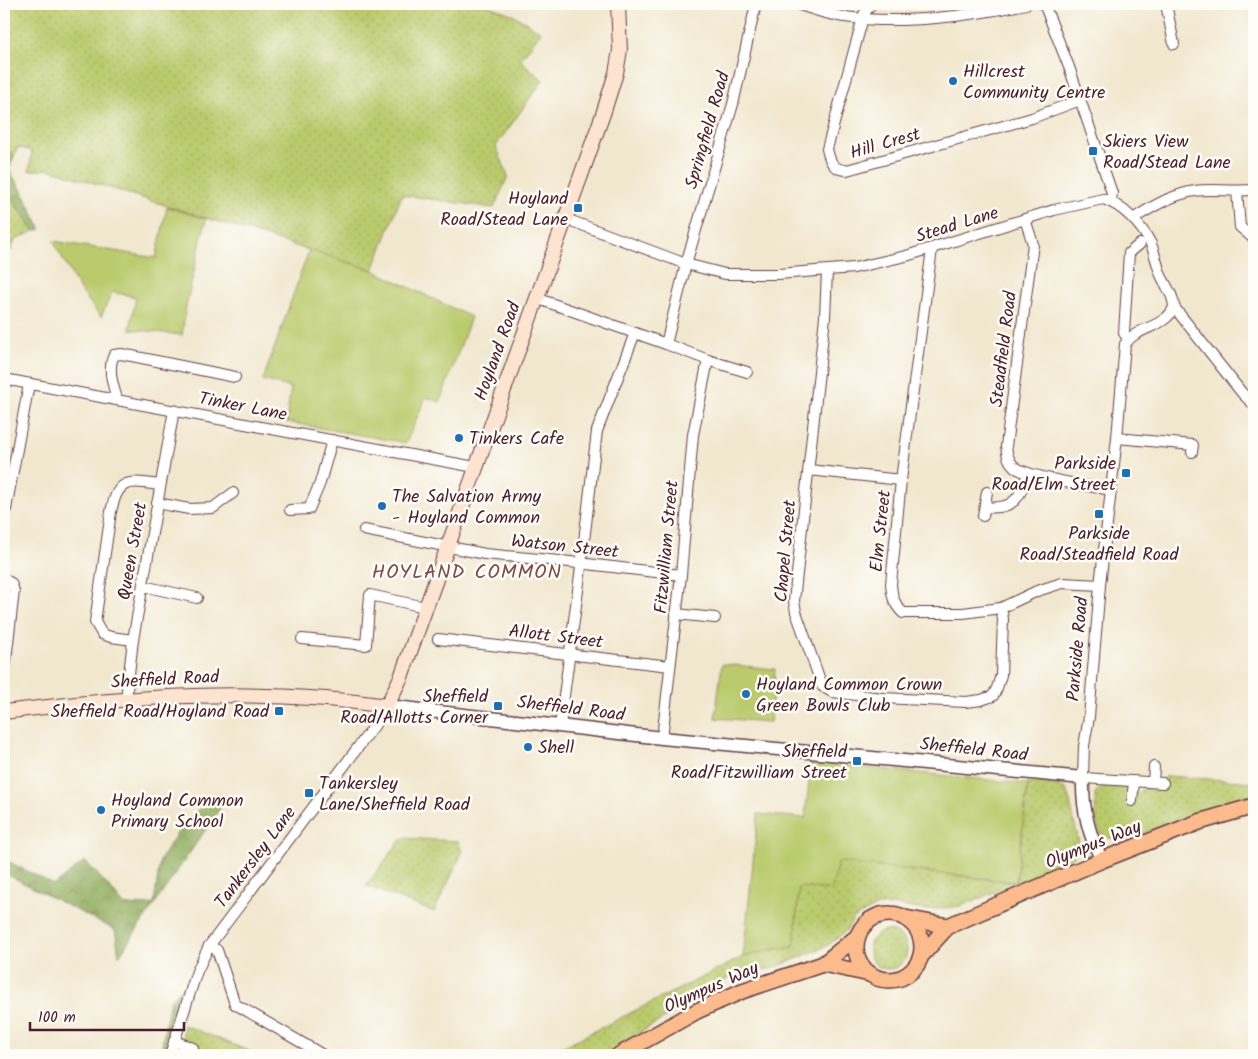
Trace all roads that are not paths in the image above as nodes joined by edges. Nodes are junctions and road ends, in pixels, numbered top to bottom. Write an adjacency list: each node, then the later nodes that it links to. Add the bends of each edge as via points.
1 (618, 4): 14 (main road, Hoyland Road, via 620,50 616,73)
2 (756, 4): 20 (street, Springfield Road, via 733,104)
3 (797, 4): 8 (street)
4 (871, 4): 8 (street, Hill Crest)
5 (1026, 4): 8 (street, via 965,16)
6 (1044, 4): 10 (street)
7 (1166, 4): 9 (street)
8 (862, 19): 10 (street, Hill Crest, via 828,149 829,161 839,170 1014,123)
9 (1174, 44)
10 (1080, 100): 13 (street, via 1112,193)
11 (1254, 190): 12 (street)
12 (1237, 191): 16 (street, via 1184,193 1161,202); 17 (street, via 1240,227)
13 (1111, 201): 15 (street, Stead Lane, via 1096,200); 16 (street)
14 (566, 219): 20 (street, Stead Lane); 22 (main road, Hoyland Road)
15 (1025, 219): 19 (street, Stead Lane); 40 (street, Steadfield Road, via 1033,244 1006,446 1010,461)
16 (1133, 220): 23 (street, via 1151,244)
17 (1254, 239)
18 (1140, 244): 25 (street, Parkside Road, via 1129,253 1124,333)
19 (932, 249): 21 (street, Stead Lane, via 854,268); 41 (street, Elm Street)
20 (686, 264): 21 (street, Stead Lane, via 725,274); 26 (street, Springfield Road)
21 (827, 271): 39 (street, Chapel Street)
22 (536, 298): 24 (street); 38 (main road, Hoyland Road)
23 (1174, 307): 25 (street, via 1166,318); 33 (street)
24 (635, 333): 26 (street); 51 (street, via 597,432)
25 (1128, 339): 35 (street, Parkside Road)
26 (666, 344): 27 (street)
27 (708, 360): 28 (street); 52 (street, Fitzwilliam Street, via 693,435)
28 (746, 372)
29 (235, 377): 32 (street, via 114,355 110,368)
30 (4, 378): 31 (street, Tinker Lane)
31 (29, 384): 32 (street, Tinker Lane); 48 (street)
32 (117, 399): 34 (street, Tinker Lane)
33 (1254, 405)
34 (174, 410): 36 (street, Tinker Lane); 42 (street, Queen Street)
35 (1117, 438): 37 (street, via 1193,446); 43 (street, Parkside Road)
36 (332, 440): 38 (street, Tinker Lane); 47 (street, via 320,483 308,509)
37 (1192, 452)
38 (475, 466): 50 (main road, Hoyland Road)
39 (809, 470): 41 (street); 58 (street, Chapel Street, via 794,601 822,686 832,692 882,698 966,702 993,696 1001,675)
40 (1028, 474): 43 (street, Steadfield Road); 44 (street, via 1013,502 1005,507 984,512)
41 (901, 480): 58 (street, Elm Street, via 891,584 896,606 903,612 937,613)
42 (160, 485): 46 (street, Queen Street); 63 (street, via 126,484 118,490 111,512 95,622 102,634)
43 (1110, 490): 54 (street, Parkside Road)
44 (987, 492)
45 (233, 493): 46 (street, via 213,508 189,509)
46 (157, 503): 55 (street, Queen Street)
47 (290, 510)
48 (4, 520)
49 (364, 530): 50 (street, Watson Street)
50 (447, 546): 51 (street, Watson Street, via 485,554); 57 (main road, Hoyland Road)
51 (582, 563): 52 (street, Watson Street); 64 (street)
52 (681, 575): 59 (street, Fitzwilliam Street)
53 (4, 580): 66 (street, via 12,583 14,591)
54 (1100, 585): 58 (street, Elm Street, via 1062,583); 73 (street, Parkside Road)
55 (143, 586): 56 (street); 63 (street, Queen Street)
56 (197, 598)
57 (426, 607): 61 (street, via 370,595 366,645); 68 (main road, Hoyland Road)
58 (1001, 608)
59 (676, 614): 60 (street); 65 (street, Fitzwilliam Street)
60 (715, 618)
61 (302, 639)
62 (438, 639): 64 (street, Allott Street)
63 (133, 640): 67 (street, Queen Street)
64 (569, 653): 65 (street, Allott Street); 70 (street)
65 (670, 666): 71 (street, Fitzwilliam Street)
66 (4, 677)
67 (126, 699): 68 (main road, Sheffield Road, via 249,695); 69 (main road, Sheffield Road)
68 (387, 706): 70 (street, Sheffield Road); 81 (street, Tankersley Lane)
69 (4, 712)
70 (560, 726): 71 (street, Sheffield Road)
71 (662, 738): 73 (street, Sheffield Road)
72 (1154, 767): 74 (street, Sheffield Road, via 1158,782)
73 (1083, 778): 74 (street, Sheffield Road); 77 (street, Parkside Road, via 1082,798 1087,826)
74 (1134, 781): 75 (street)
75 (1132, 801)
76 (1254, 806): 77 (main road, Olympus Way, via 1199,822)
77 (1102, 860): 79 (main road, Olympus Way)
78 (905, 918): 79 (main road, Olympus Way); 80 (main road, Olympus Way, via 883,914 872,918); 82 (main road, via 920,935)
79 (948, 926): 82 (main road, Olympus Way)
80 (858, 936): 83 (main road, Olympus Way); 84 (main road, via 858,958)
81 (209, 946): 85 (street, Tankersley Lane, via 197,971); 88 (street, via 217,950 235,1004)
82 (921, 956): 84 (main road, Olympus Way, via 917,966 900,978 880,979)
83 (823, 964): 84 (main road, Olympus Way); 89 (main road, Olympus Way, via 742,991 697,1011)
84 (870, 974)
85 (174, 1041): 86 (street); 87 (street, Tankersley Lane)
86 (193, 1048)
87 (170, 1055)
88 (323, 1055)
89 (619, 1055)

